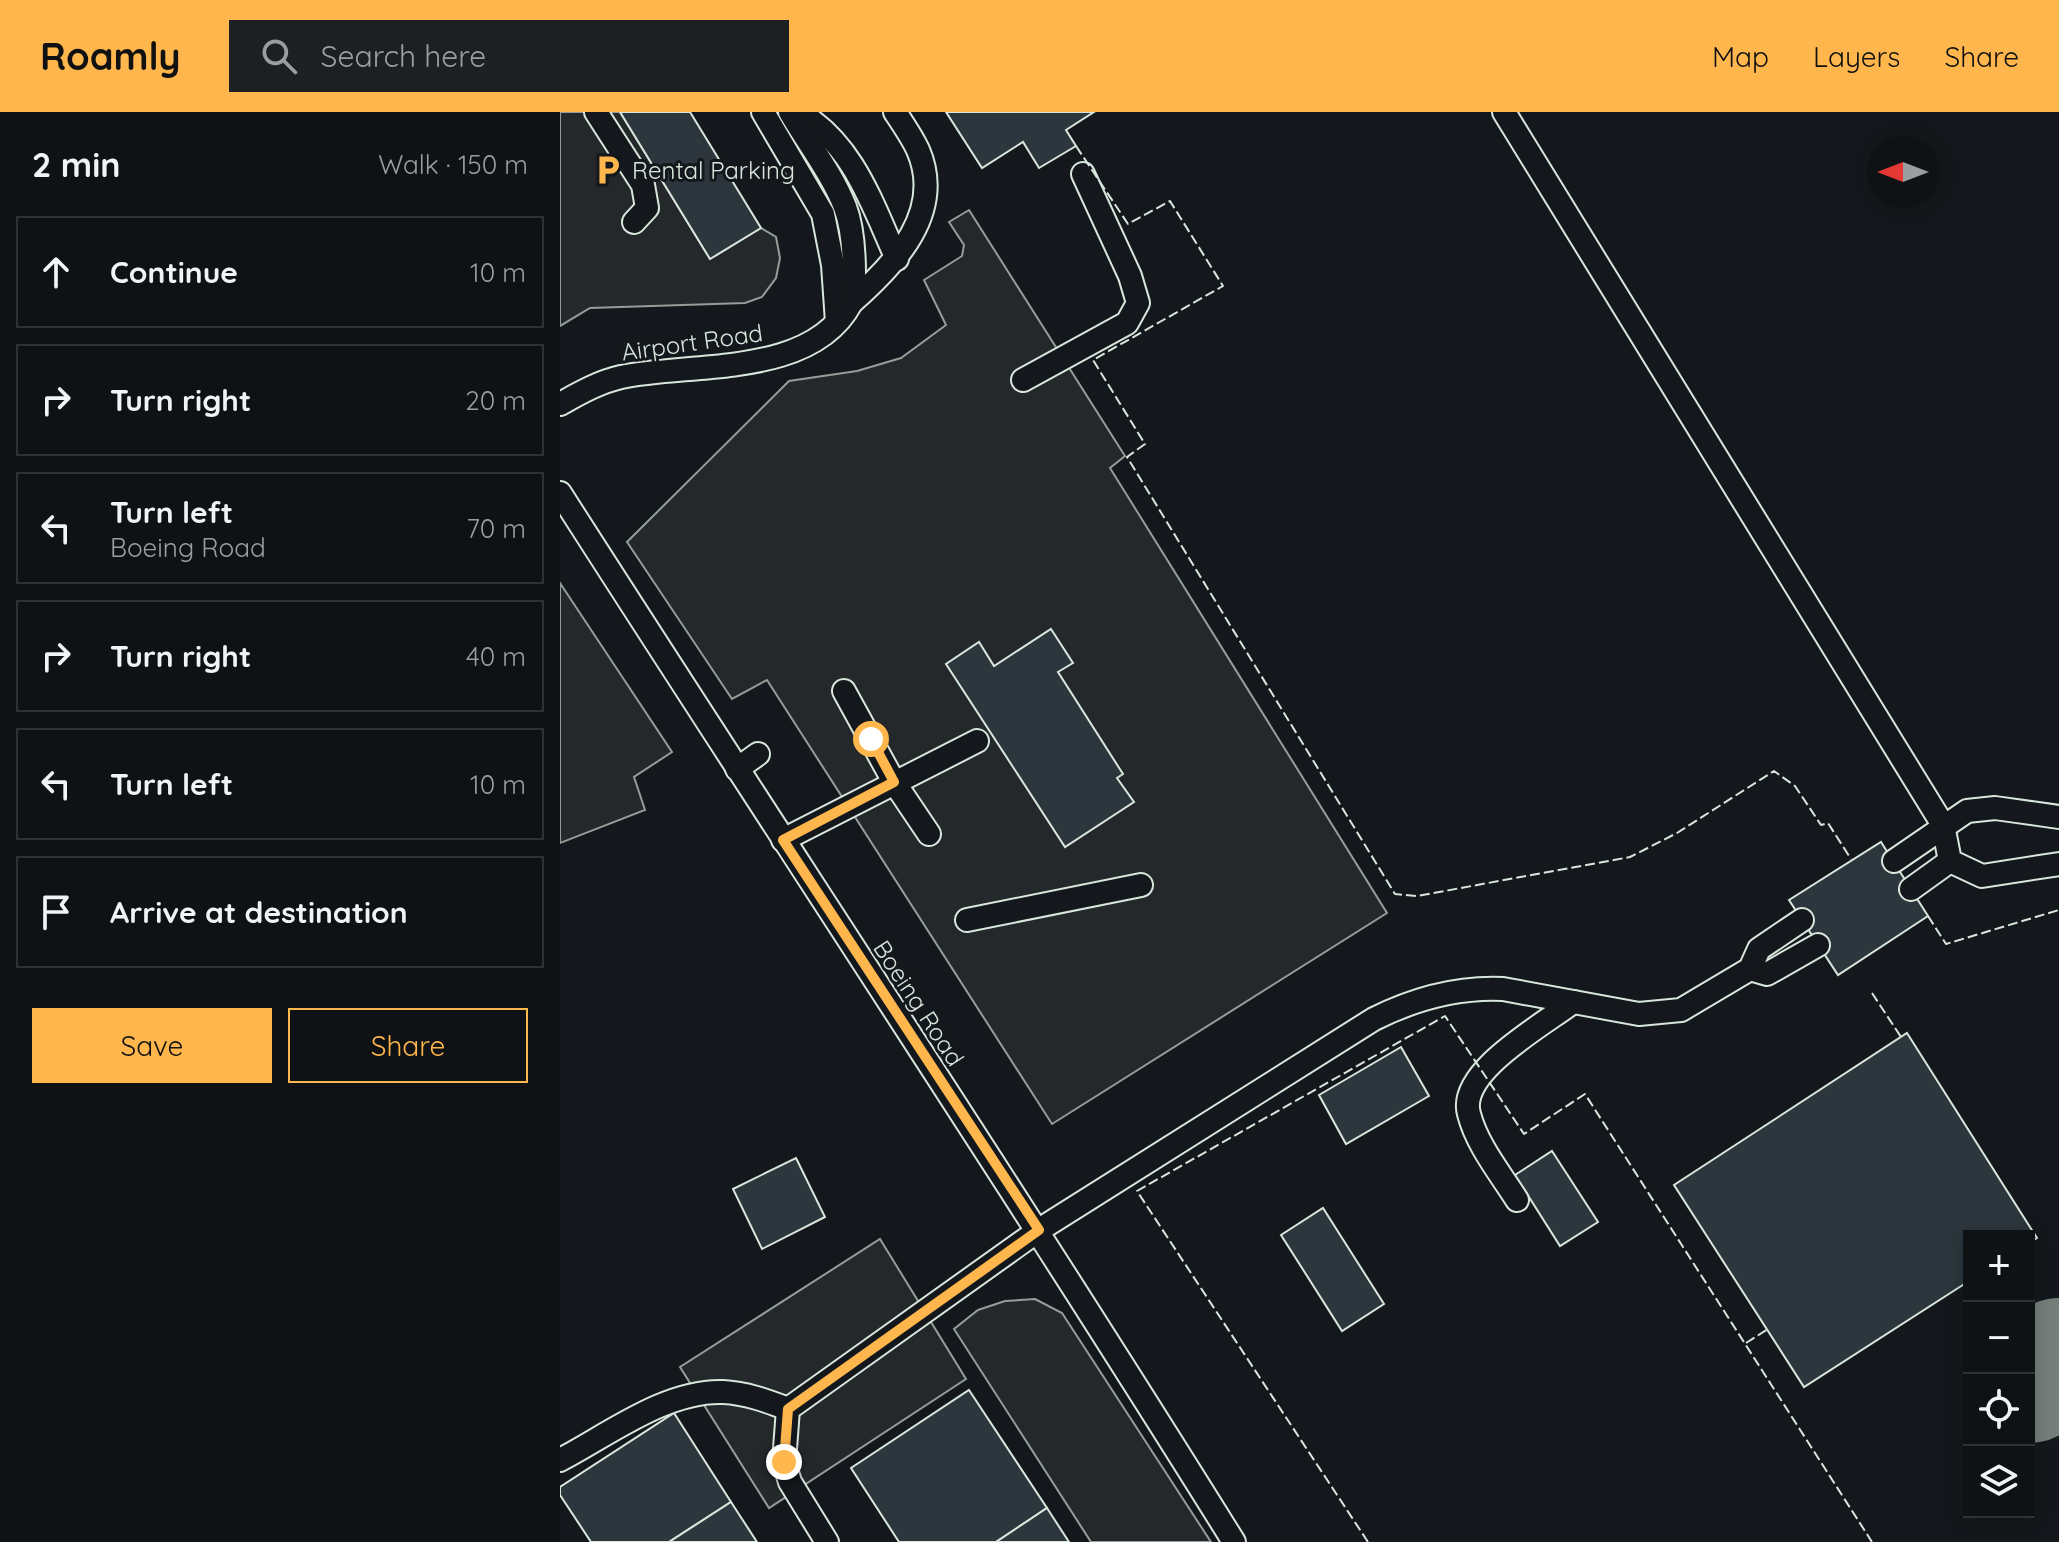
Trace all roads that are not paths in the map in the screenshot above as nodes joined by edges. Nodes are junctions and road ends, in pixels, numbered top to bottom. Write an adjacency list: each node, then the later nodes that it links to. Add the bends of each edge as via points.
1 (596, 112): 8 (lane, via 643,185 647,208)
2 (763, 112): 11 (lane, via 823,214)
3 (790, 112): 10 (lane, via 846,209)
4 (798, 112): 9 (lane, via 837,141)
5 (895, 112): 9 (lane, Airport Road, via 925,172 923,207)
6 (1504, 112): 21 (lane)
7 (1083, 174): 12 (lane, via 1138,303 1127,323)
8 (634, 222)
9 (897, 259): 10 (lane, Airport Road)
10 (853, 301): 11 (lane, Airport Road)
11 (837, 322): 13 (lane, Airport Road, via 806,346 783,355 620,377)
12 (1023, 380)
13 (560, 404)
14 (560, 493): 18 (lane, Boeing Road)
15 (844, 691): 19 (lane)
16 (977, 741): 19 (lane)
17 (758, 754): 18 (lane)
18 (737, 769): 23 (lane, Boeing Road)
19 (894, 782): 22 (lane); 23 (lane)
20 (2059, 817): 21 (lane, via 1995,808 1967,811)
21 (1943, 825): 24 (lane); 25 (lane)
22 (929, 834)
23 (783, 840): 35 (lane, Boeing Road)
24 (1894, 861)
25 (1950, 861): 26 (lane, via 1982,876); 28 (lane)
26 (2059, 864)
27 (1141, 885): 29 (lane)
28 (1911, 889)
29 (967, 920)
30 (1802, 920): 32 (lane, via 1759,949)
31 (1818, 945): 32 (lane, via 1767,974)
32 (1750, 969): 33 (lane, via 1697,1003 1660,1014)
33 (1573, 1002): 34 (lane, via 1482,1070 1469,1090 1469,1116); 35 (lane, via 1481,988 1388,1012)
34 (1517, 1200)
35 (1039, 1230): 36 (lane); 39 (lane, Boeing Road)
36 (788, 1409): 37 (lane, via 740,1394 687,1397); 38 (lane, via 784,1462 790,1482)
37 (560, 1460)
38 (827, 1542)
39 (1234, 1542)

